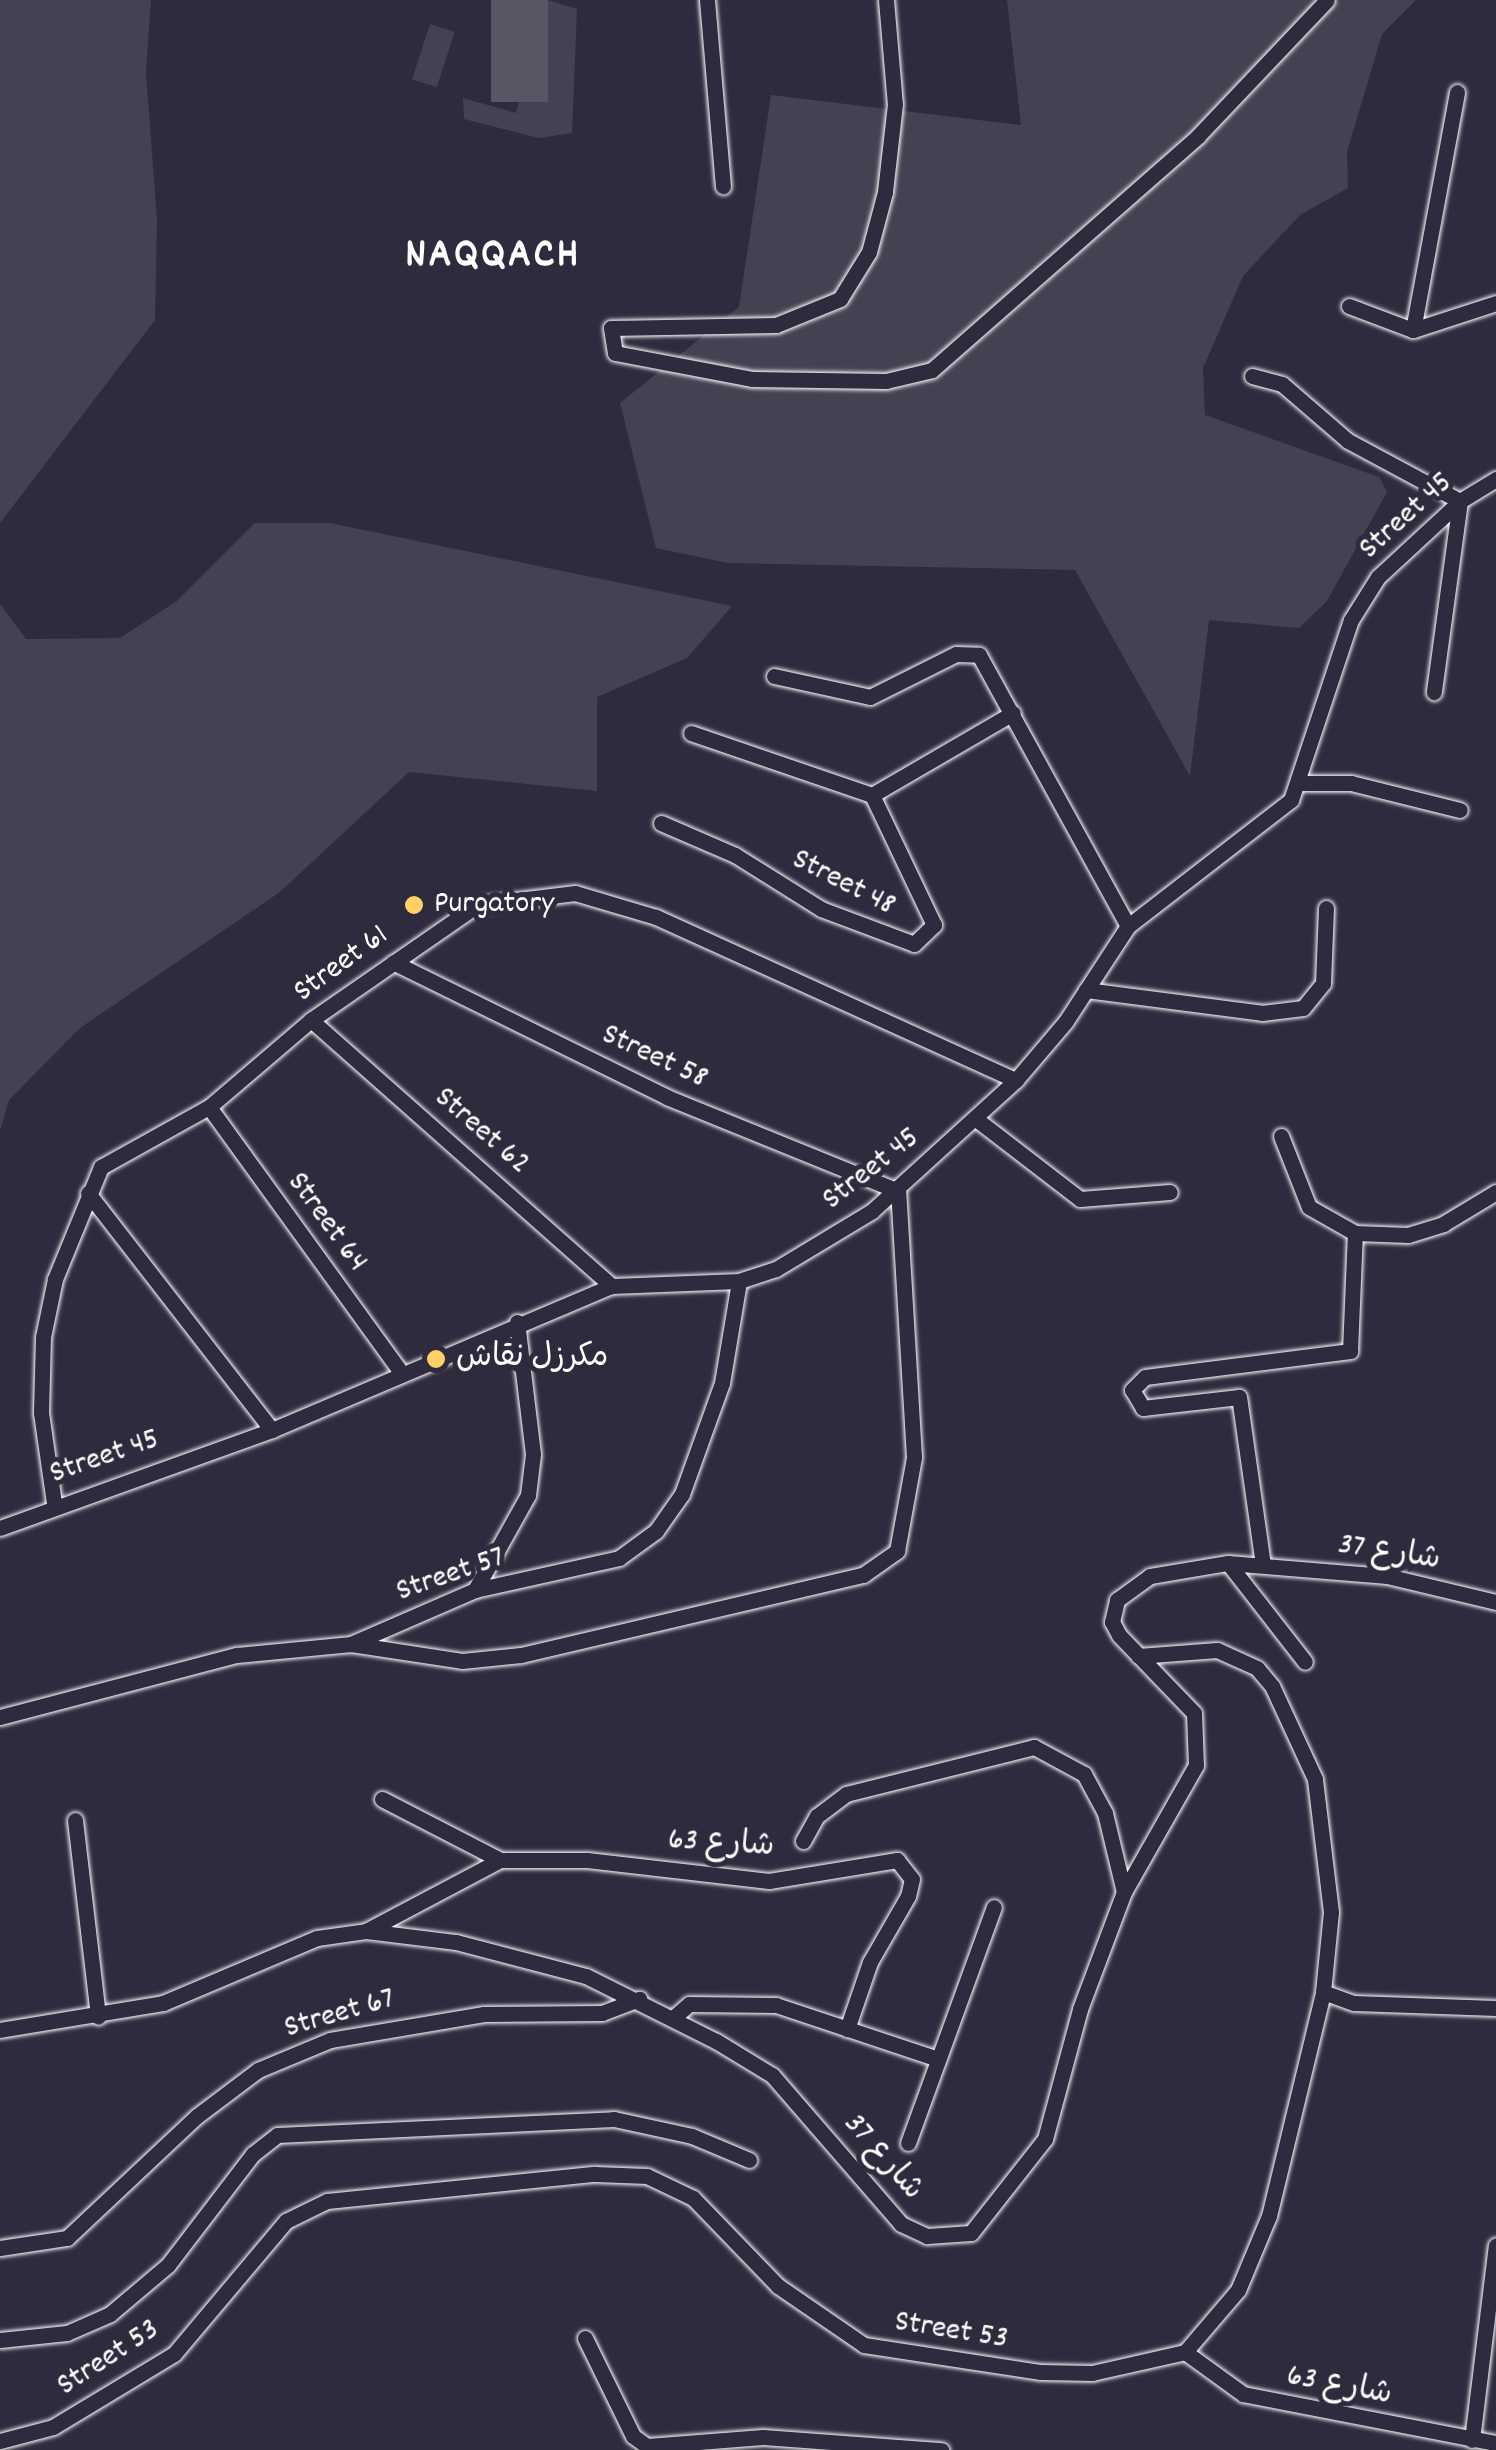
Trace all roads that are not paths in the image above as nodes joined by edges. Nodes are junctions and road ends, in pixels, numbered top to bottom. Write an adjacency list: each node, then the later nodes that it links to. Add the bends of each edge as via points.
1 (706, 0): 5 (street)
2 (886, 0): 3 (street, via 895,104 885,192 869,252 840,300 776,325 612,328 615,353 752,379 886,381 932,370 1198,136)
3 (1327, 0)
4 (1457, 92): 8 (street)
5 (722, 186)
6 (1496, 304): 8 (street)
7 (1349, 306): 8 (street)
8 (1413, 330)
9 (1252, 376): 11 (street, via 1282,384 1348,441)
10 (1496, 479): 11 (street, Street 45)
11 (1460, 501): 13 (street); 16 (street, Street 45, via 1399,553 1351,620)
12 (774, 676): 14 (street, via 870,697 970,651)
13 (1434, 692)
14 (1012, 713): 17 (street); 21 (street)
15 (691, 733): 17 (street)
16 (1300, 783): 18 (street, via 1351,783); 21 (street, Street 45, via 1279,813)
17 (872, 795): 19 (street, Street 48, via 934,925 933,934 914,944 822,909 735,855)
18 (1460, 810)
19 (661, 823)
20 (1326, 908): 23 (street, via 1323,982 1302,1008 1262,1012)
21 (1128, 926): 23 (street, Street 45)
22 (393, 962): 24 (street, Street 61); 25 (street, Street 61, via 477,904 575,894 765,960); 29 (street, Street 58, via 667,1097)
23 (1086, 990): 25 (street, Street 45)
24 (311, 1020): 26 (street, Street 61); 35 (street, Street 62)
25 (1016, 1080): 27 (street, Street 45)
26 (208, 1107): 30 (street, Street 61, via 118,1151); 37 (street, Street 64)
27 (976, 1119): 29 (street, Street 45); 31 (street, via 1080,1199)
28 (1281, 1136): 33 (street, via 1310,1207)
29 (898, 1190): 34 (street, Street 45, via 807,1253); 45 (street, via 914,1457 904,1531 883,1566 520,1655 462,1662)
30 (88, 1192): 38 (street); 39 (street, Street 61, via 43,1336 41,1414)
31 (1170, 1192)
32 (1496, 1192): 33 (street, via 1426,1230 1386,1238)
33 (1355, 1233): 42 (street, via 1350,1350 1145,1377 1132,1390 1142,1408 1238,1398)
34 (739, 1281): 35 (street, Street 45); 43 (street, Street 57, via 706,1434 656,1530 619,1558)
35 (612, 1286): 36 (street, Street 45)
36 (517, 1322): 37 (street, Street 45); 43 (street, via 534,1454 528,1495)
37 (400, 1371): 38 (street, Street 45)
38 (272, 1430): 39 (street, Street 45)
39 (54, 1503): 40 (street, Street 45)
40 (0, 1528)
41 (1228, 1563): 42 (street, شارع 37); 46 (street, شارع 37, via 1176,1567 1130,1585 1112,1622); 47 (street)
42 (1264, 1565): 44 (street, شارع 37, via 1386,1576)
43 (476, 1590): 45 (street, Street 57)
44 (1496, 1602)
45 (351, 1644): 48 (street, Street 57, via 199,1662)
46 (1138, 1656): 53 (street, شارع 37, via 1194,1713 1200,1740 1175,1807); 56 (street, via 1217,1650 1258,1668 1272,1686 1315,1779 1326,1838 1331,1912)
47 (1305, 1662)
48 (0, 1718)
49 (382, 1800): 52 (street)
50 (75, 1820): 59 (street)
51 (803, 1840): 53 (street, via 818,1816 846,1794 1034,1747 1084,1774 1105,1813)
52 (500, 1860): 55 (street, شارع 63); 61 (street, شارع 63, via 586,1860 770,1881 897,1860 912,1880 908,1896 870,1962)
53 (1124, 1892): 60 (street, شارع 37, via 1045,2139 971,2232 927,2236 900,2224 772,2074)
54 (994, 1907): 63 (street)
55 (366, 1931): 57 (street, شارع 37, via 543,1962); 59 (street, شارع 37, via 316,1938 194,1992)
56 (1323, 1992): 58 (street, via 1354,2002); 71 (street, via 1269,2216 1238,2290)
57 (639, 1998): 60 (street, شارع 37); 67 (street, Street 67, via 602,2013 484,2014 330,2040 258,2070 67,2238)
58 (1496, 2008)
59 (98, 2016): 62 (street, شارع 37)
60 (673, 2018): 61 (street, via 688,2004 746,2001)
61 (847, 2029): 63 (street)
62 (0, 2030)
63 (936, 2058): 64 (street)
64 (908, 2142)
65 (750, 2160): 70 (street, via 614,2118 277,2135 253,2154 168,2265 110,2314 67,2332)
66 (1496, 2245): 68 (street)
67 (0, 2248)
68 (1490, 2331): 72 (street)
69 (585, 2338): 75 (street, via 633,2436 647,2446 763,2437)
70 (0, 2340)
71 (1185, 2352): 72 (street, شارع 63, via 1243,2394); 73 (street, Street 53, via 1092,2373 1041,2372 864,2345 778,2286 693,2198 647,2176 595,2174 328,2201 286,2221 174,2354 53,2427)
72 (1472, 2440): 74 (street, شارع 63)
73 (0, 2441)
74 (1496, 2443)
75 (942, 2450)

